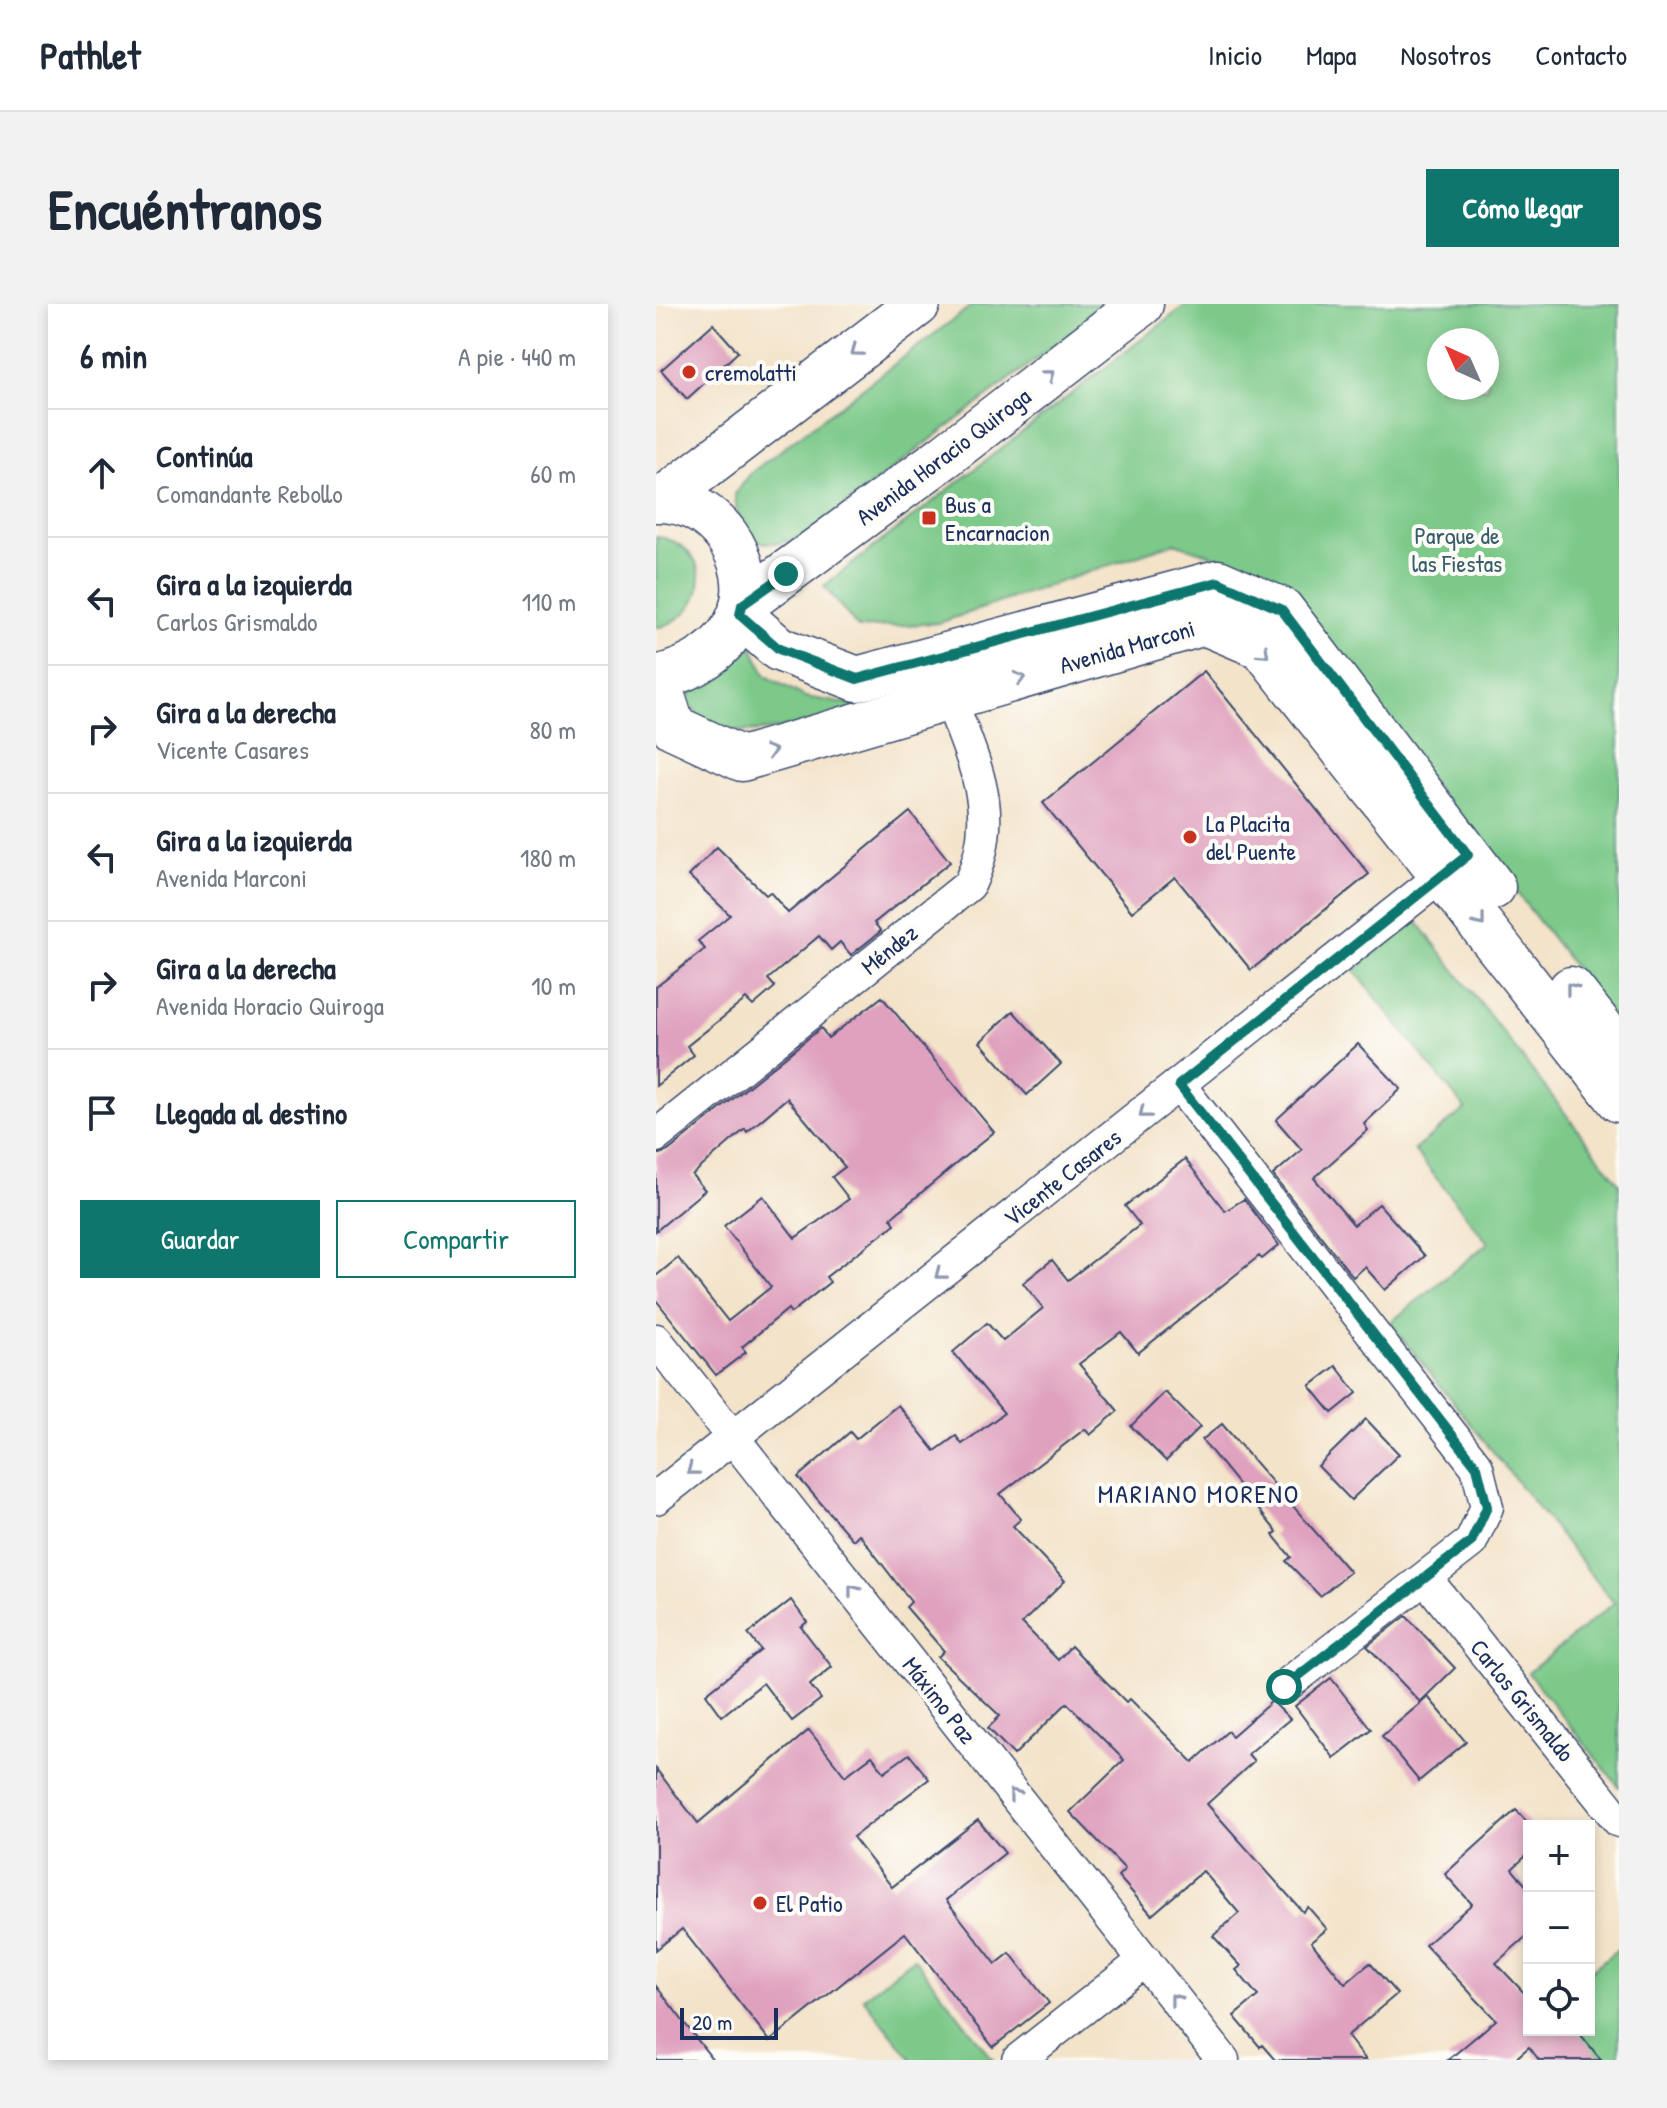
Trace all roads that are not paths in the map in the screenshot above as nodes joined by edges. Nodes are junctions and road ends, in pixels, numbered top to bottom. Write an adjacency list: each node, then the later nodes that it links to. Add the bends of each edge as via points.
1 (918, 304): 3 (main road, one-way to 3)
2 (1141, 304): 4 (main road, Avenida Horacio Quiroga, one-way to 2)
3 (660, 500): 4 (main road, via 705,513 725,532 739,556)
4 (741, 610): 5 (main road, Avenida Horacio Quiroga, via 714,651); 7 (main road, Avenida Marconi, via 779,649 857,679 1218,582 1282,610)
5 (656, 678): 6 (main road, Avenida Marconi, one-way to 6, via 673,727 742,759)
6 (950, 698): 7 (main road, Avenida Marconi, one-way to 7, via 1205,623 1262,647); 11 (street, Méndez, via 981,786 985,819 984,854 969,885)
7 (1456, 864): 8 (main road, Avenida Marconi, one-way to 7); 9 (street, Vicente Casares); 10 (main road, Avenida Marconi, one-way to 10)
8 (1619, 1050)
9 (1179, 1085): 13 (street, Vicente Casares, one-way to 13); 15 (street, via 1477,1467 1487,1507 1471,1542)
10 (1619, 1100)
11 (656, 1136)
12 (656, 1340): 13 (street, Máximo Paz)
13 (733, 1437): 14 (street, Vicente Casares, one-way to 14); 18 (street, Máximo Paz, one-way to 13)
14 (656, 1498)
15 (1426, 1579): 16 (street); 17 (street, Carlos Grismaldo)
16 (1284, 1687)
17 (1619, 1821)
18 (1145, 1960): 19 (street); 20 (street, Máximo Paz, one-way to 18)
19 (1018, 2060)
20 (1223, 2060)

